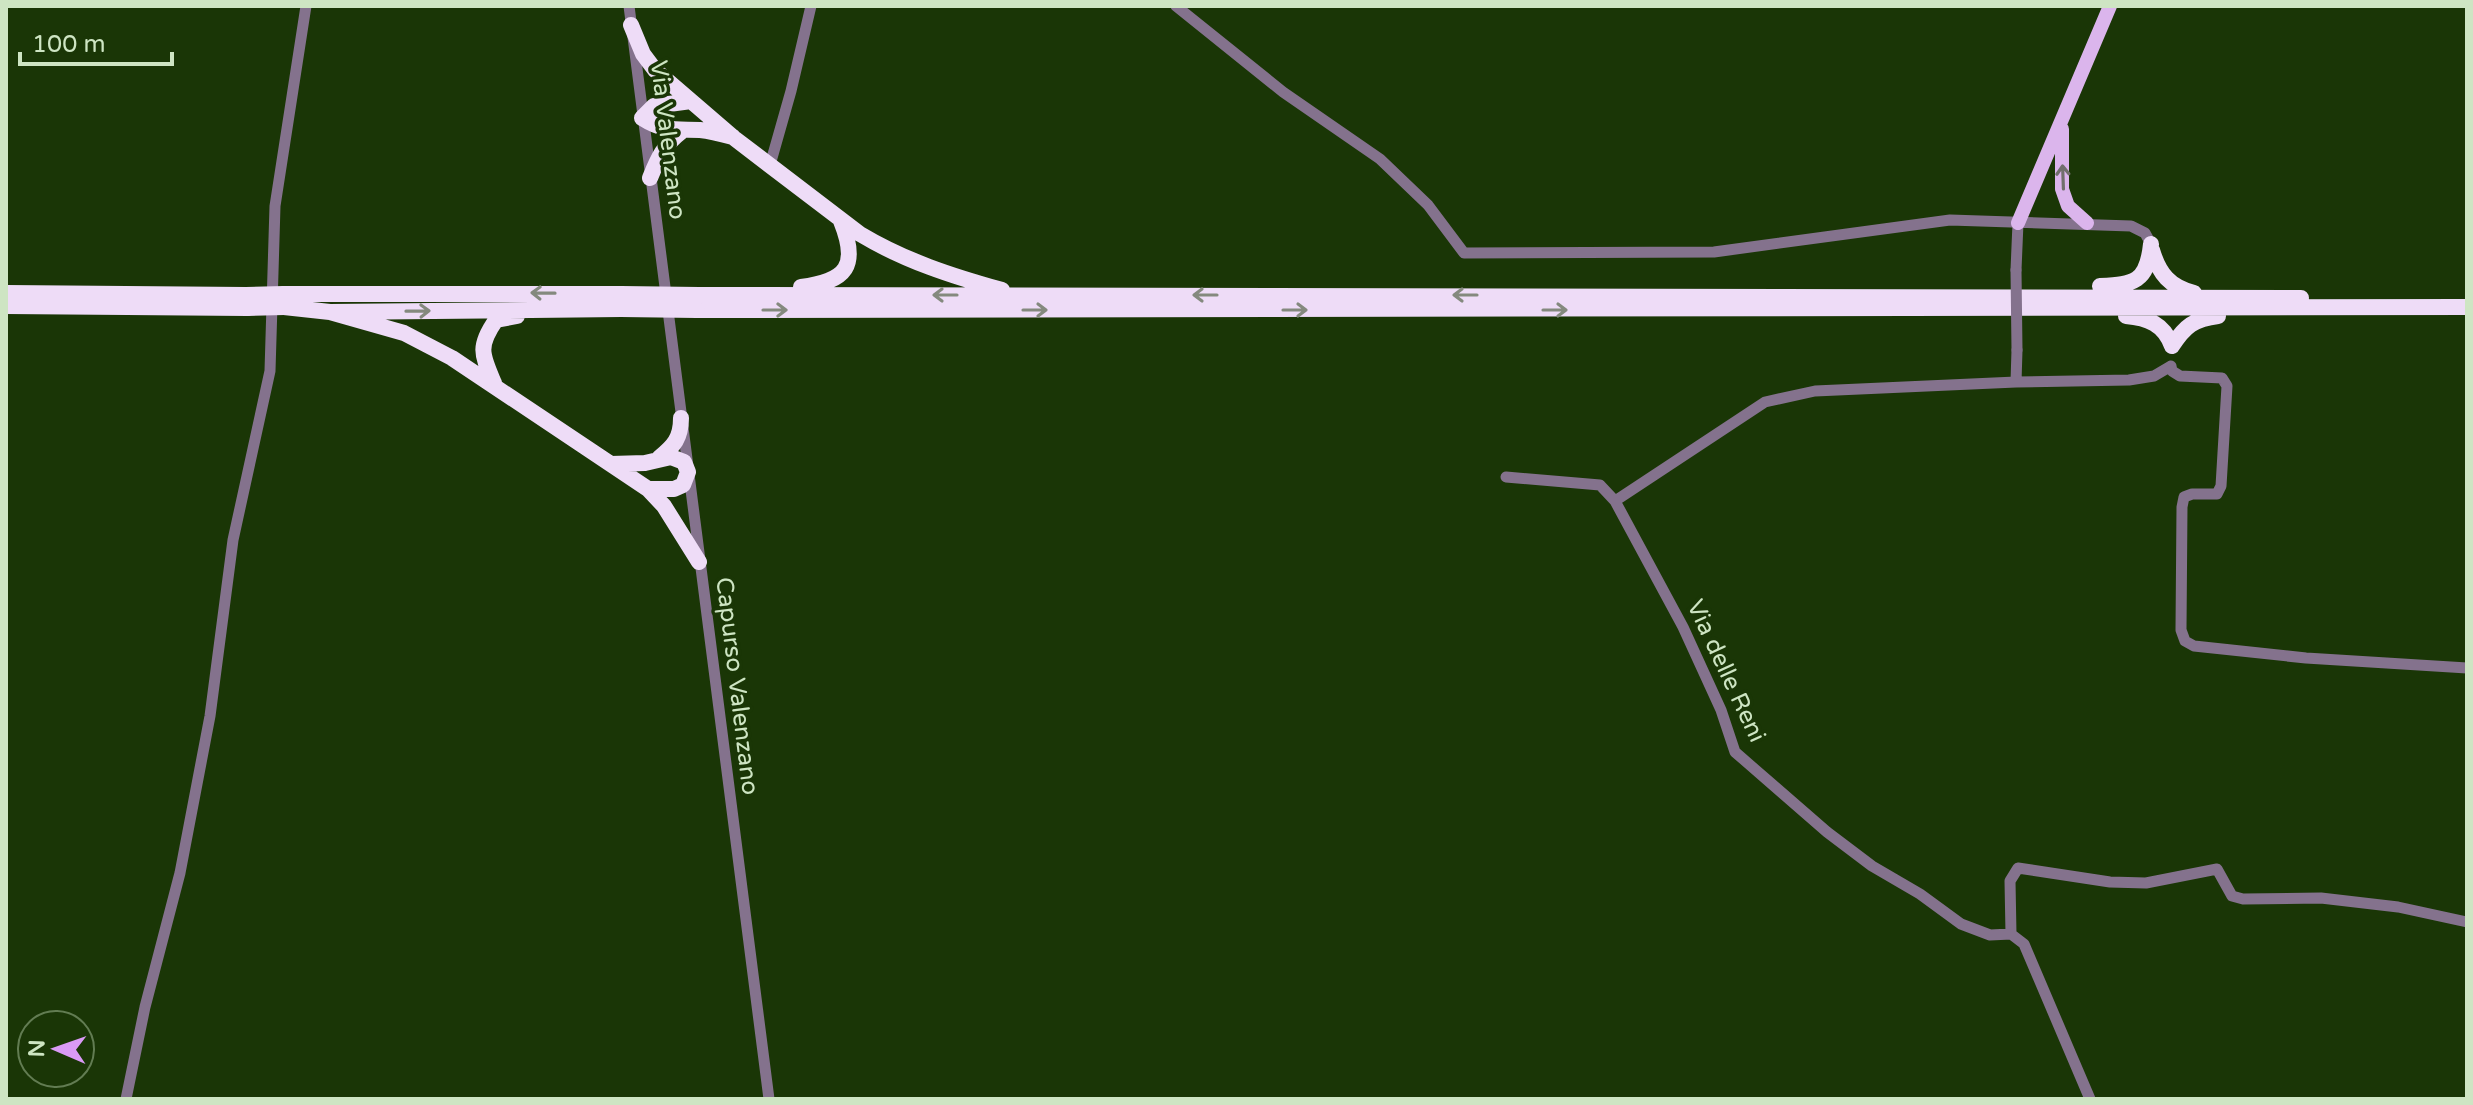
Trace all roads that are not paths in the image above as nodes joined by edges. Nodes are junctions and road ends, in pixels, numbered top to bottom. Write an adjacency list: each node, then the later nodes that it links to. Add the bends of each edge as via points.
1 (306, 6): 49 (street, via 275,206 270,371 233,540 210,716 180,873)
2 (629, 6): 6 (street, Via Valenzano)
3 (811, 6): 12 (street)
4 (1176, 6): 15 (street, via 1283,92 1380,159 1428,205 1464,253 1714,252 1950,220)
5 (2110, 6): 9 (main road)
6 (631, 25): 7 (highway, via 655,70); 8 (street, Via Valenzano)
7 (691, 101): 8 (highway, via 654,106); 11 (highway)
8 (642, 118): 10 (highway); 13 (street, Via Valenzano)
9 (2062, 121): 15 (main road); 16 (main road, one-way to 9, via 2068,206 2062,189)
10 (681, 132): 11 (highway); 13 (highway, via 667,142)
11 (734, 138): 12 (highway)
12 (770, 165): 14 (highway)
13 (650, 178): 18 (street, Via Valenzano)
14 (840, 220): 20 (highway, via 850,258 835,280); 21 (highway, via 912,261)
15 (2018, 223): 16 (street); 36 (street, bridge)
16 (2087, 223): 17 (street, via 2131,226 2145,233)
17 (2151, 244): 22 (highway, via 2143,276 2133,282); 23 (highway, via 2156,264 2168,280 2182,290)
18 (663, 279): 38 (street, Capurso Valenzano)
19 (6, 293): 26 (highway)
20 (734, 295): 21 (highway, one-way to 20); 27 (highway)
21 (1023, 296): 22 (highway, one-way to 21)
22 (2061, 296): 23 (highway)
23 (2209, 296): 24 (highway)
24 (2467, 299)
25 (284, 301): 26 (highway, bridge); 28 (highway, one-way to 25); 33 (highway)
26 (247, 302): 29 (highway)
27 (698, 303): 28 (highway, bridge); 31 (highway, one-way to 31)
28 (616, 304): 33 (highway, one-way to 28); 37 (highway, via 590,313 496,320 485,336 482,354)
29 (6, 306)
30 (2467, 307): 32 (highway)
31 (2086, 309): 32 (highway); 34 (highway, via 2153,322)
32 (2242, 309): 34 (highway, via 2189,323)
33 (330, 312): 37 (highway, via 404,333)
34 (2172, 346): 35 (street)
35 (2171, 366): 36 (street, via 2154,376 2129,380); 46 (street, via 2180,376 2222,378 2227,386 2221,486 2217,494 2184,497 2182,507 2185,641 2306,658)
36 (2016, 382): 44 (street, via 1815,391 1765,402)
37 (494, 383): 40 (highway)
38 (681, 418): 39 (highway, via 681,435); 41 (street, Capurso Valenzano)
39 (659, 458): 40 (highway); 41 (highway, via 684,462)
40 (609, 464): 43 (highway)
41 (688, 472): 43 (highway, via 683,485 674,489); 45 (street, Capurso Valenzano)
42 (1506, 477): 44 (street, via 1600,485)
43 (648, 489): 45 (highway)
44 (1615, 501): 48 (street, Via delle Reni, via 1683,627 1735,752 1872,866 1961,924 1990,935)
45 (699, 562): 50 (street, Capurso Valenzano)
46 (2467, 668)
47 (2467, 922): 48 (street, via 2321,898 2243,899 2232,896 2217,869 2146,883 2018,868 2010,881)
48 (2011, 934): 51 (street, via 2024,944)
49 (126, 1099)
50 (769, 1099)
51 (2090, 1099)

